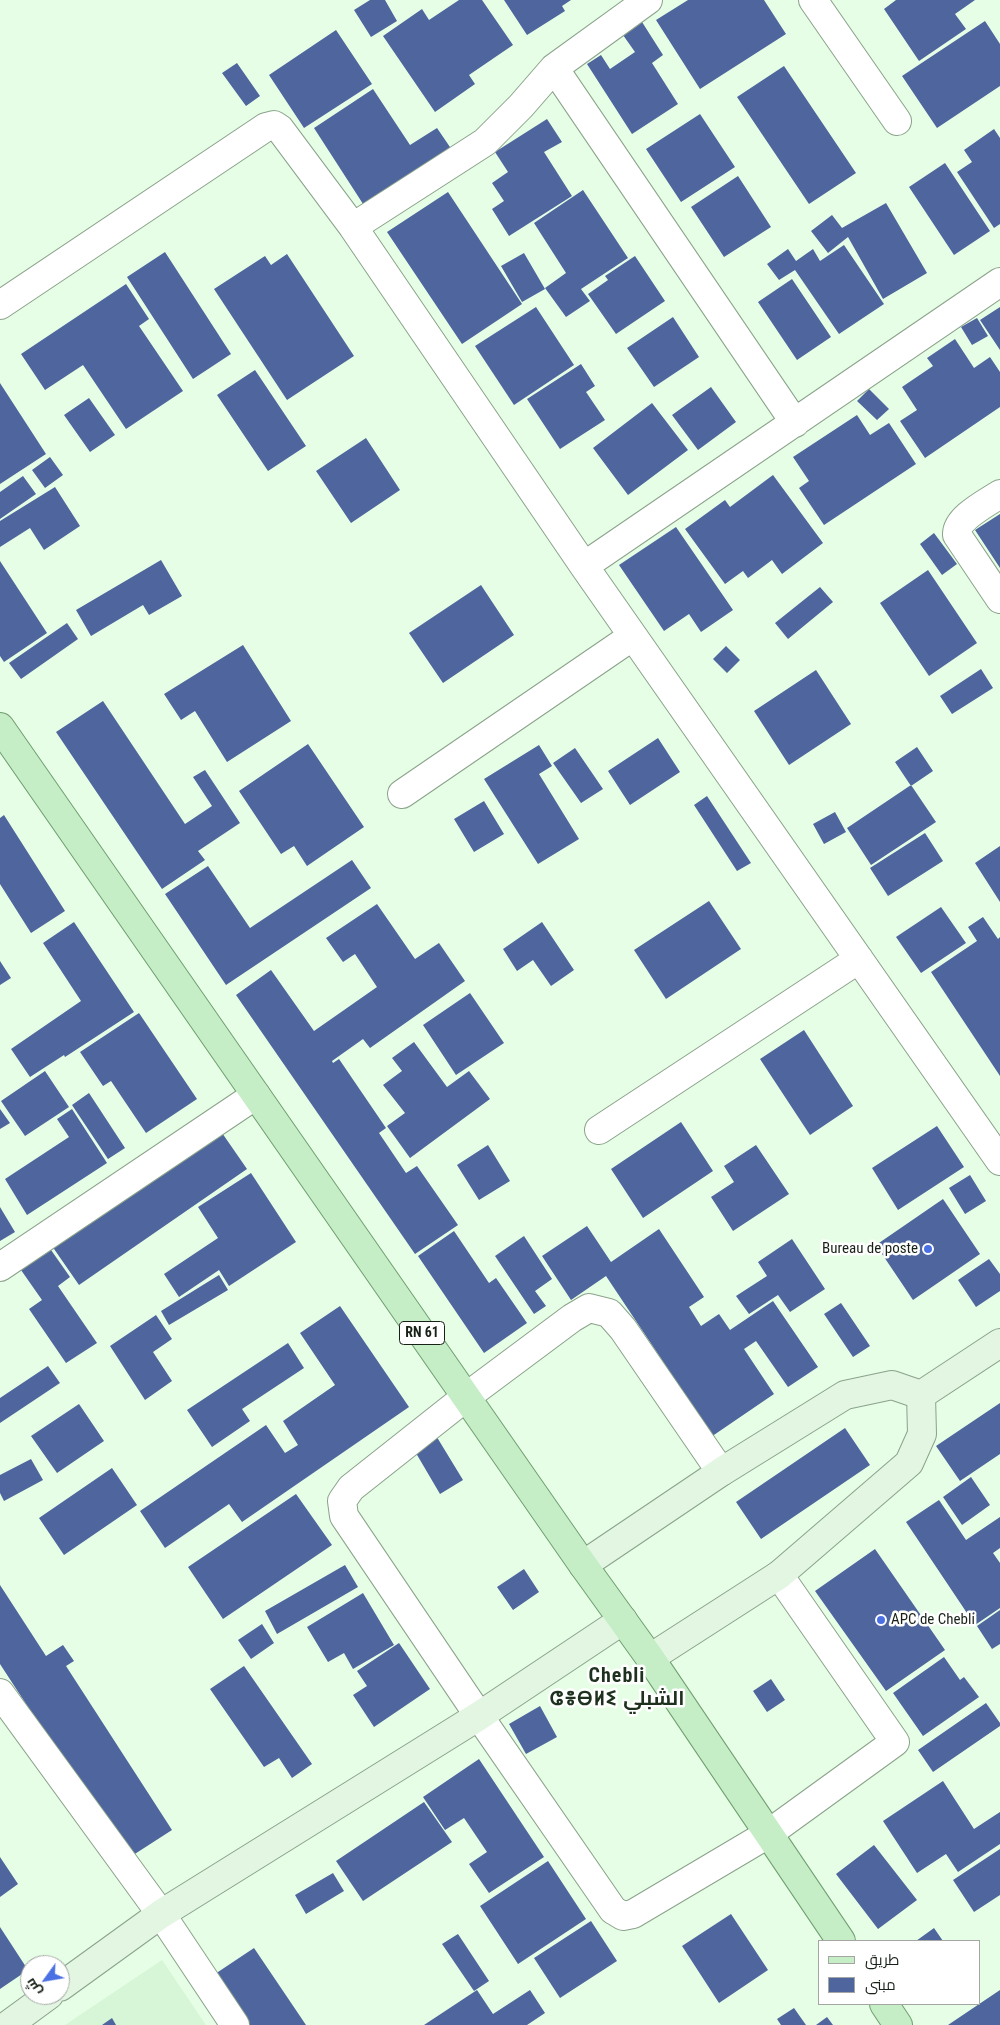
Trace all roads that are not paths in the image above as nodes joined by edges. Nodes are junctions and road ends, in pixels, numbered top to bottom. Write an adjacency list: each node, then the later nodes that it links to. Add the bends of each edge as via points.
1 (648, 0): 3 (street)
2 (813, 0): 4 (street)
3 (554, 68): 5 (street, via 485,142); 8 (street)
4 (897, 121)
5 (353, 227): 7 (street, via 274,125 266,127); 10 (street)
6 (1000, 282): 8 (street)
7 (0, 305)
8 (795, 423): 10 (street)
9 (1000, 494): 11 (street, via 962,520 956,530)
10 (584, 566): 12 (street)
11 (1000, 599)
12 (633, 636): 14 (street); 15 (street)
13 (0, 727): 16 (main road, RN 61)
14 (402, 794)
15 (859, 959): 17 (street); 18 (street)
16 (256, 1095): 19 (street); 22 (main road, RN 61)
17 (599, 1130)
18 (1000, 1161)
19 (0, 1267)
20 (1000, 1343): 21 (main road)
21 (921, 1395): 23 (main road, via 892,1385 846,1395); 25 (main road, via 922,1434 909,1463)
22 (466, 1397): 23 (street, via 589,1308 609,1313); 24 (main road, RN 61); 29 (street, via 351,1488 342,1501 344,1516)
23 (721, 1472): 24 (main road)
24 (583, 1566): 26 (main road, RN 61)
25 (778, 1575): 27 (main road); 30 (street, via 895,1742)
26 (622, 1620): 27 (main road, RN 61); 29 (main road)
27 (650, 1658): 30 (main road, RN 61)
28 (0, 1693): 31 (street)
29 (479, 1716): 30 (street, via 613,1910 623,1916 633,1914); 31 (main road)
30 (768, 1834): 32 (main road, RN 61)
31 (161, 1914): 33 (main road); 37 (street)
32 (840, 1940)
33 (70, 1980)
34 (35, 2005): 36 (main road)
35 (885, 2005): 38 (main road)
36 (8, 2025)
37 (235, 2025)
38 (898, 2025)

